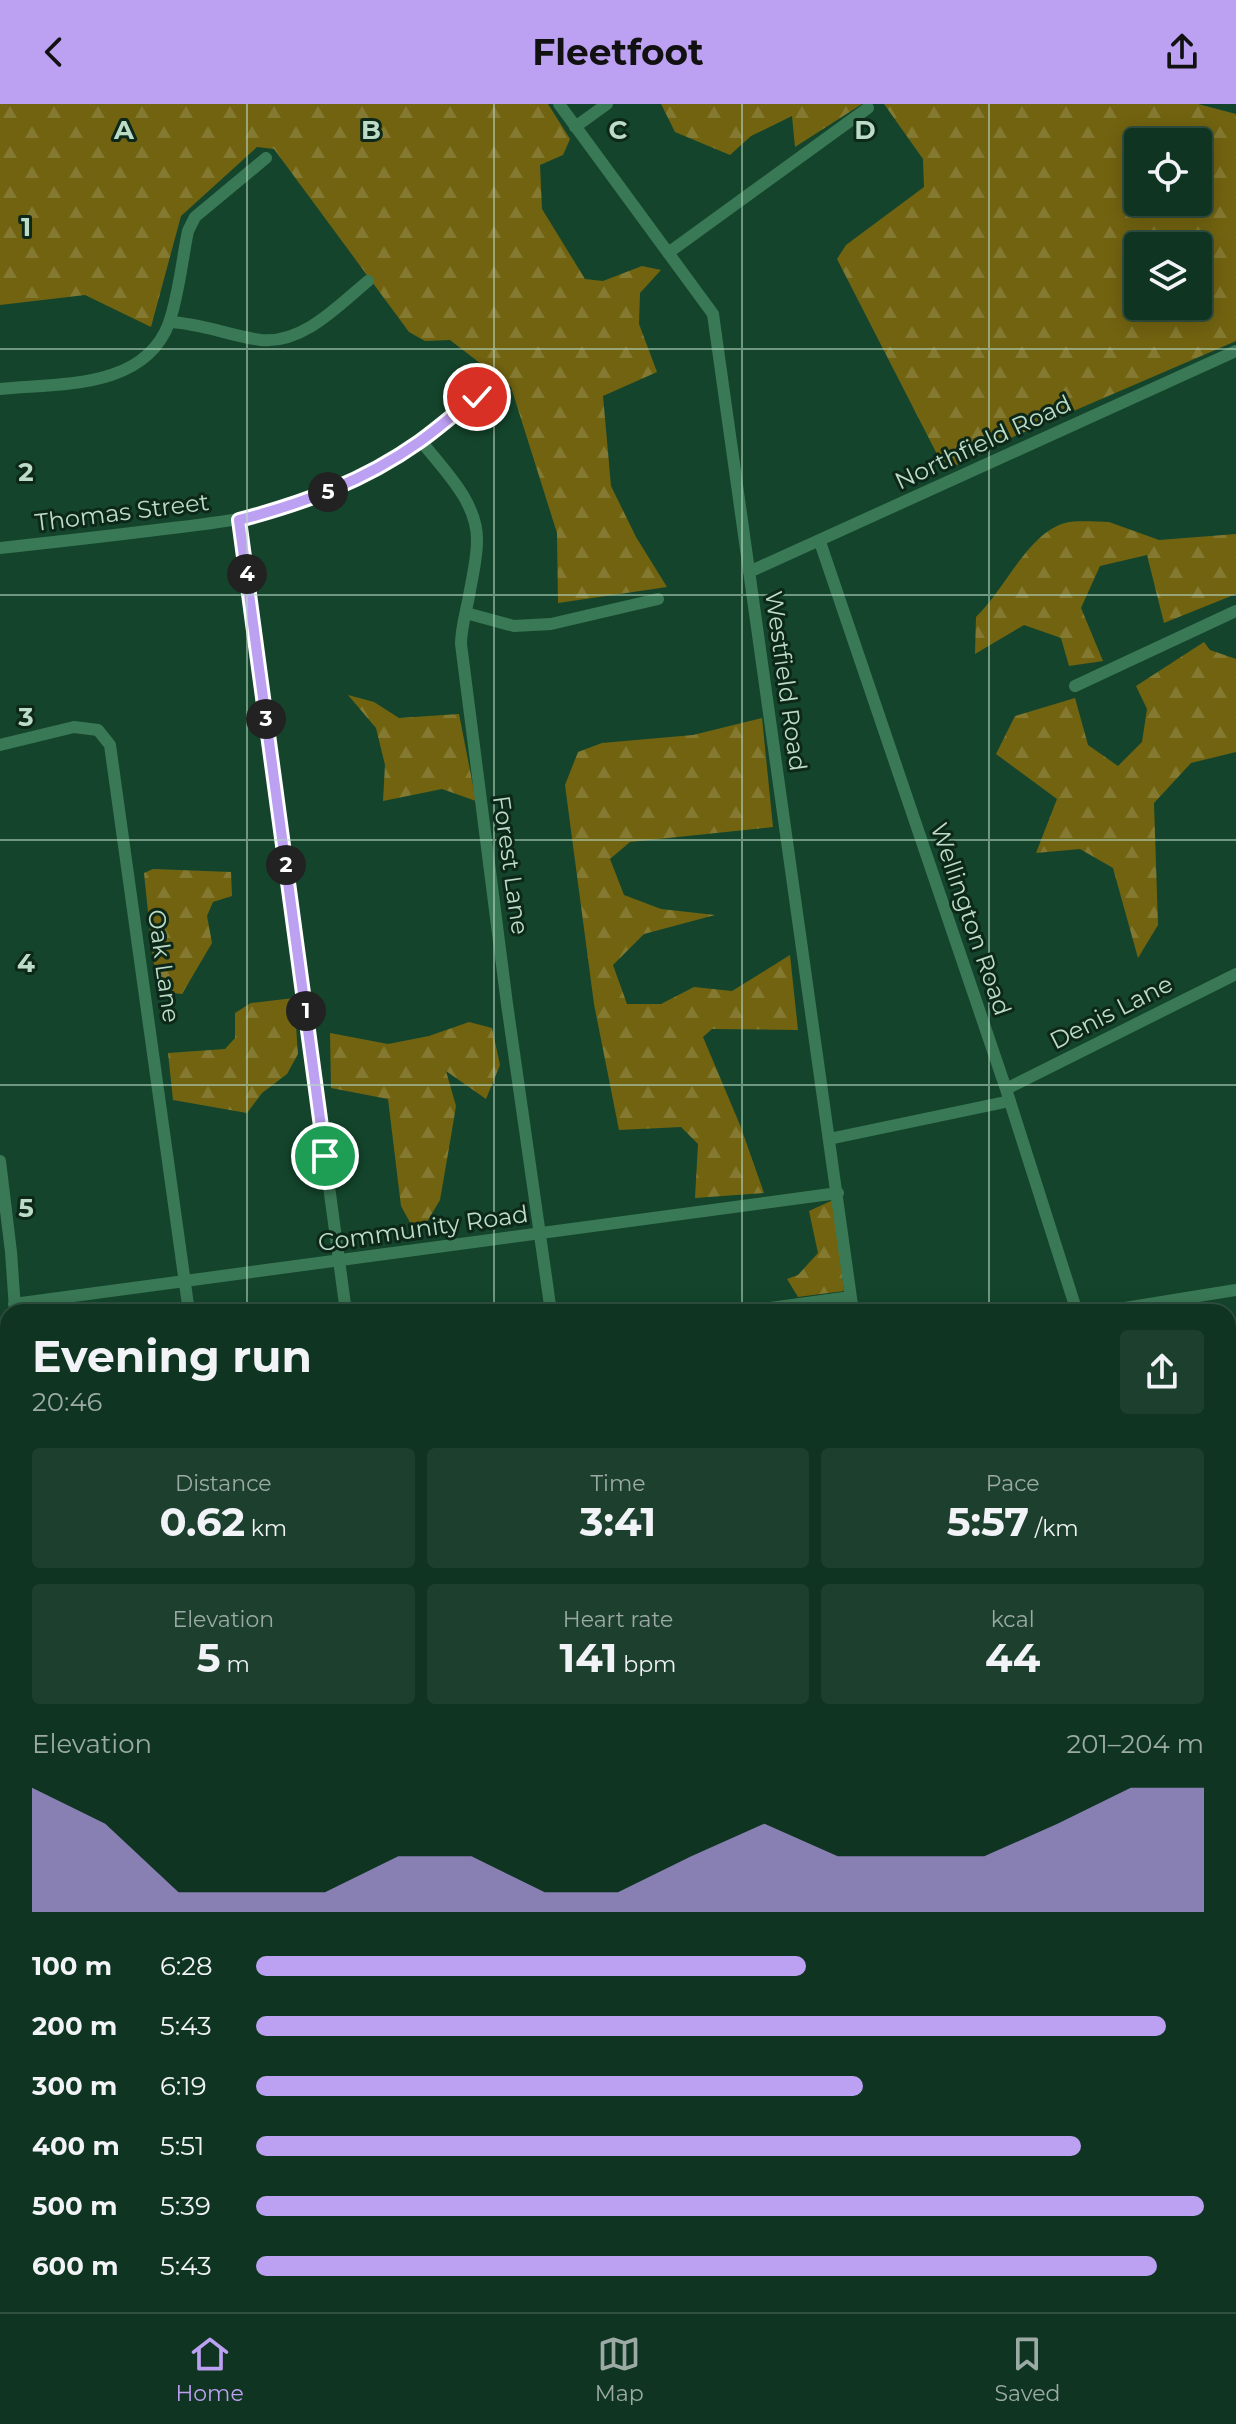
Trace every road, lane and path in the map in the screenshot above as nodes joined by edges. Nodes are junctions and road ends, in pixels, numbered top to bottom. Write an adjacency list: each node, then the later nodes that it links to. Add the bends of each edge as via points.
1 (559, 104): 4 (street, Westfield Road)
2 (607, 104): 4 (street)
3 (868, 108): 6 (street)
4 (575, 127): 6 (street, Westfield Road)
5 (266, 158): 8 (street, via 195,217)
6 (668, 253): 16 (street, Westfield Road, via 713,314)
7 (368, 281): 8 (street, via 290,337 261,340)
8 (169, 322): 11 (street, via 150,353 126,371 106,378)
9 (1236, 351): 14 (street, Northfield Road)
10 (498, 380): 12 (street, Thomas Street)
11 (0, 389)
12 (421, 441): 13 (street, Thomas Street, via 320,496); 19 (street, Forest Lane, via 462,495 476,525)
13 (239, 520): 15 (street, Thomas Street); 28 (street)
14 (820, 542): 16 (street, Northfield Road); 23 (street, Wellington Road)
15 (0, 548)
16 (749, 572): 24 (street, Westfield Road)
17 (658, 599): 19 (street, via 551,624 514,626)
18 (1236, 611): 20 (street)
19 (466, 613): 27 (street, Forest Lane, via 462,654)
20 (1075, 686)
21 (0, 745): 29 (street, Oak Lane, via 74,727 98,730 110,745)
22 (1236, 974): 23 (street, Denis Lane)
23 (1008, 1095): 24 (street, Denis Lane); 39 (street, Wellington Road)
24 (829, 1139): 26 (street, Westfield Road)
25 (0, 1161): 32 (street)
26 (838, 1193): 27 (street, Community Road); 31 (street, Westfield Road)
27 (539, 1234): 28 (street, Community Road); 36 (street, Forest Lane)
28 (339, 1261): 29 (street, Community Road); 35 (street)
29 (185, 1282): 33 (street, Community Road); 34 (street, Oak Lane)
30 (1236, 1290): 40 (street)
31 (851, 1297): 37 (street); 38 (street, Westfield Road)
32 (15, 1304)
33 (41, 1304)
34 (188, 1304)
35 (345, 1304)
36 (550, 1304)
37 (800, 1304)
38 (852, 1304)
39 (1074, 1304)
40 (1149, 1304)

